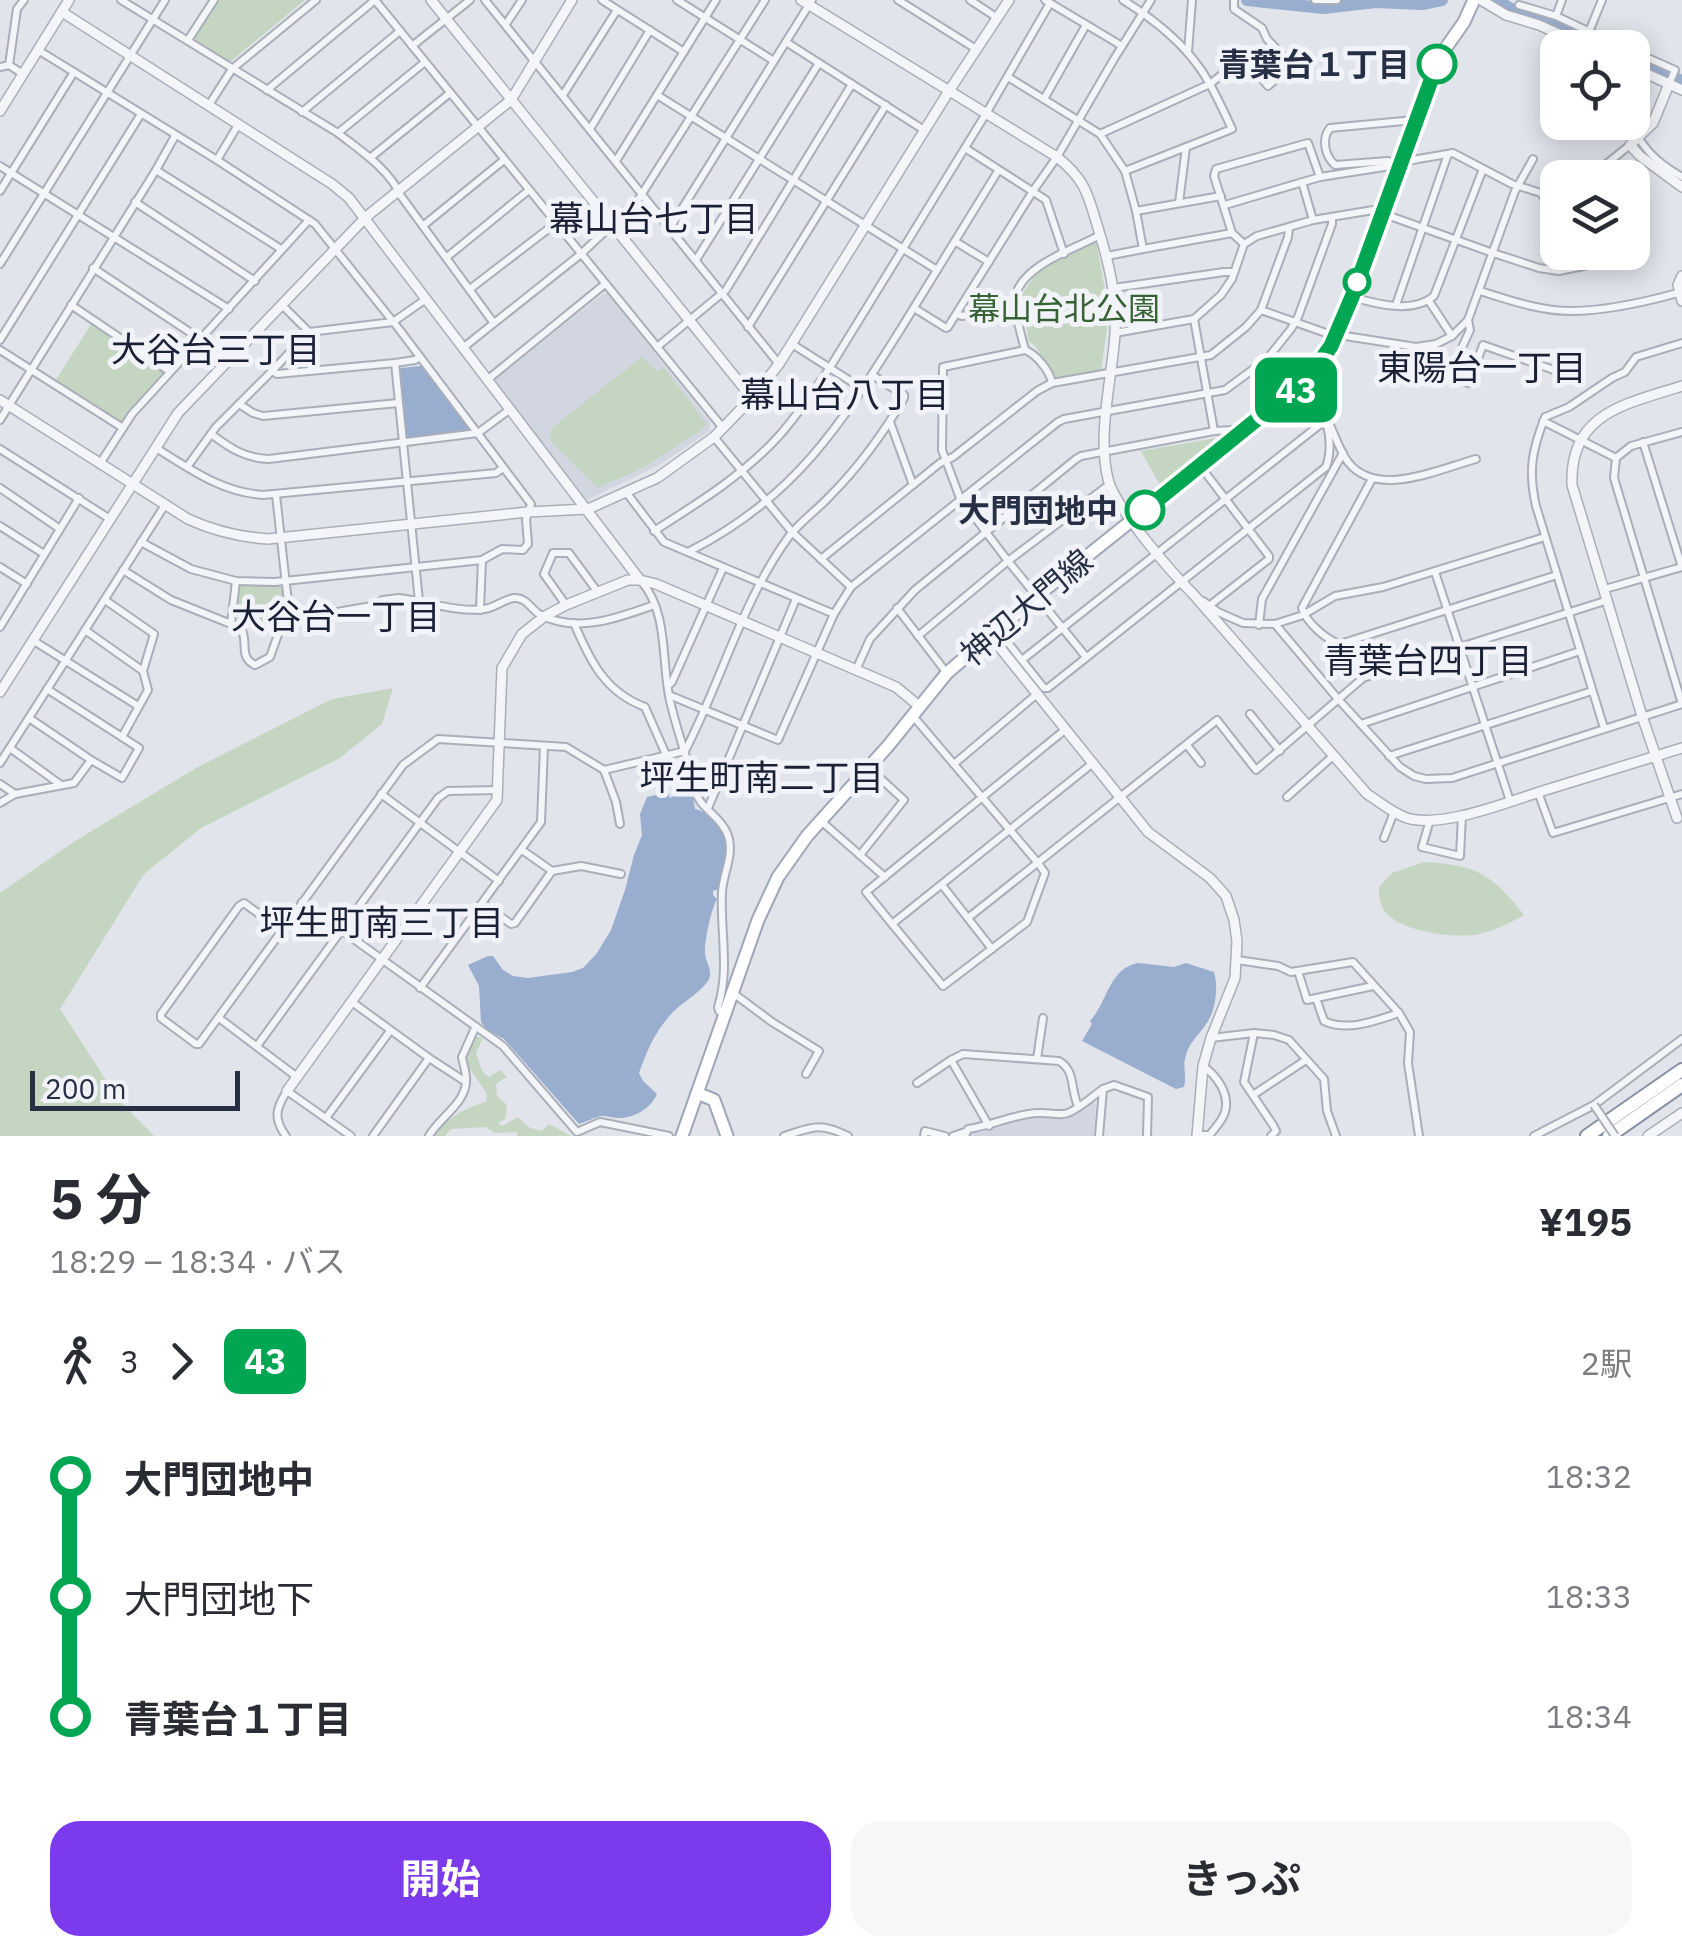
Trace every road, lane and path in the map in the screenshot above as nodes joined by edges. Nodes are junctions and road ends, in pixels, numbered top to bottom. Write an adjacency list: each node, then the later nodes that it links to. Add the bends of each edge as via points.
1 (24, 0): 62 (street)
2 (69, 0): 32 (street)
3 (121, 0): 39 (street)
4 (165, 0): 39 (street)
5 (214, 0): 48 (street)
6 (316, 0): 63 (street)
7 (430, 0): 38 (street)
8 (470, 0): 38 (street)
9 (486, 0): 40 (street)
10 (522, 0): 40 (street)
11 (572, 0): 57 (street)
12 (602, 0): 31 (street)
13 (677, 0): 35 (street)
14 (716, 0): 35 (street)
15 (765, 0): 47 (street)
16 (898, 0): 52 (street)
17 (970, 0): 36 (street)
18 (1009, 0): 36 (street)
19 (1122, 0): 33 (street)
20 (1151, 0): 33 (street)
21 (1192, 0): 55 (street)
22 (1234, 0): 69 (street, via 1234,9 1262,28 1292,65 1268,86 1244,58)
23 (1314, 0): 24 (street)
24 (1337, 0)
25 (1478, 0): 37 (street); 88 (main road, 神辺大門線, via 1438,59)
26 (1562, 0): 34 (street)
27 (1602, 0): 45 (street)
28 (807, 2): 49 (street); 73 (street)
29 (1048, 2): 41 (street); 67 (street)
30 (1520, 2): 34 (street); 37 (street)
31 (618, 10): 42 (street); 76 (street)
32 (62, 12): 53 (street); 56 (street)
33 (1143, 13): 51 (street); 55 (street)
34 (1556, 16): 44 (street)
35 (705, 17): 47 (street); 54 (street)
36 (996, 17): 52 (street)
37 (1515, 18): 43 (street)
38 (446, 19): 50 (street); 79 (street)
39 (152, 20): 48 (street); 56 (street)
40 (506, 24): 57 (street)
41 (1086, 25): 51 (street); 78 (street)
42 (650, 30): 54 (street); 92 (street)
43 (1552, 30)
44 (1585, 30)
45 (1590, 30)
46 (400, 31): 50 (street); 71 (street, via 375,0); 83 (street)
47 (740, 38): 59 (street); 86 (street)
48 (188, 40): 63 (street)
49 (786, 42): 59 (street); 61 (street)
50 (412, 46): 60 (street)
51 (1122, 46): 87 (street)
52 (976, 49): 73 (street)
53 (38, 50): 64 (street); 65 (street)
54 (684, 52): 77 (street)
55 (1188, 52): 69 (street)
56 (130, 57): 75 (street); 81 (street)
57 (534, 60): 76 (street); 79 (street)
58 (1650, 60): 70 (street, via 1675,70)
59 (774, 61): 97 (street)
60 (425, 62): 74 (street); 94 (street)
61 (819, 63): 68 (street); 109 (street)
62 (4, 66): 65 (street)
63 (232, 69): 71 (street); 81 (street)
64 (74, 72): 75 (street); 118 (street)
65 (23, 74): 82 (street)
66 (1650, 75): 70 (street)
67 (1008, 77): 78 (street); 84 (street)
68 (852, 84): 80 (street); 121 (street)
69 (1210, 84): 95 (street); 101 (street, via 1232,129)
70 (1669, 84): 72 (street); 90 (street)
71 (267, 90): 83 (street)
72 (1682, 90)
73 (949, 91): 84 (street); 93 (street)
74 (450, 92): 91 (street); 105 (street)
75 (108, 93): 85 (street); 130 (street)
76 (563, 95): 92 (street)
77 (657, 96): 86 (street); 111 (street)
78 (1044, 99): 87 (street)
79 (510, 100): 91 (street); 146 (street)
80 (886, 105): 93 (street); 134 (street)
81 (208, 106): 89 (street)
82 (0, 111)
83 (302, 112): 94 (street)
84 (987, 112): 102 (street); 104 (street)
85 (141, 114): 96 (street); 139 (street)
86 (692, 118): 97 (street); 131 (street)
87 (1078, 120): 95 (street); 104 (street)
88 (1415, 120): 112 (main road, 神辺大門線); 112 (street, via 1326,131 1327,156 1335,164)
89 (238, 125): 107 (street); 140 (street, via 332,184)
90 (1650, 126)
91 (478, 127): 108 (street); 127 (street)
92 (590, 128): 111 (street)
93 (926, 131): 147 (street)
94 (338, 134): 105 (street)
95 (1100, 134): 117 (street)
96 (174, 136): 107 (street); 115 (street)
97 (726, 139): 109 (street); 149 (street)
98 (1635, 140): 100 (street)
99 (1640, 140): 120 (street)
100 (1630, 145): 110 (street); 124 (street)
101 (1186, 146): 117 (street); 135 (street)
102 (965, 148): 116 (street); 159 (street)
103 (1448, 154): 112 (street); 114 (street); 148 (street)
104 (1057, 157): 128 (street); 152 (street, via 1085,186)
105 (370, 158): 127 (street)
106 (1532, 159): 123 (street)
107 (217, 160): 142 (street)
108 (504, 160): 125 (street); 145 (street)
109 (759, 160): 121 (street); 166 (street)
110 (1611, 160)
111 (616, 162): 131 (street)
112 (1399, 164): 119 (street); 138 (main road, 神辺大門線)
113 (0, 166): 118 (street)
114 (1482, 169): 123 (street); 154 (street)
115 (156, 170): 133 (street); 158 (street)
116 (998, 171): 128 (street); 155 (street)
117 (1125, 172): 137 (street)
118 (11, 173): 126 (street); 130 (street)
119 (1320, 177): 122 (street); 132 (street, via 1308,143 1216,169)
120 (1682, 178)
121 (793, 181): 134 (street); 179 (street)
122 (1302, 182): 136 (street); 143 (street)
123 (1518, 186): 129 (street); 161 (street)
124 (1682, 187)
125 (529, 190): 144 (street); 165 (street)
126 (0, 191)
127 (398, 191): 140 (street); 145 (street)
128 (1033, 191): 163 (street, via 1046,200); 167 (street)
129 (1540, 193)
130 (45, 194): 139 (street); 168 (street)
131 (644, 194): 146 (street); 149 (street)
132 (1221, 196): 135 (street); 136 (street)
133 (135, 202): 153 (street); 174 (street)
134 (828, 202): 147 (street); 198 (street)
135 (1179, 203): 137 (street)
136 (1225, 205): 151 (street)
137 (1136, 211): 160 (street)
138 (1383, 213): 141 (street); 148 (street); 180 (main road, 神辺大門線)
139 (77, 214): 153 (street); 204 (street)
140 (366, 217): 157 (street); 182 (street)
141 (1332, 217): 143 (street); 197 (street)
142 (309, 220): 157 (street); 158 (street)
143 (1313, 220): 150 (street)
144 (556, 223): 162 (street); 177 (street)
145 (424, 225): 165 (street)
146 (613, 225): 162 (street); 194 (street)
147 (866, 225): 159 (street); 206 (street)
148 (1422, 227): 154 (street); 187 (street)
149 (670, 228): 166 (street)
150 (1288, 228): 156 (street); 190 (street)
151 (1232, 233): 156 (street); 160 (street)
152 (1100, 234): 163 (street); 164 (street)
153 (114, 236): 169 (street); 189 (street)
154 (1457, 240): 161 (street); 183 (street)
155 (955, 242): 167 (street); 171 (street)
156 (1244, 244): 172 (street)
157 (336, 248): 184 (street); 195 (street)
158 (281, 249): 174 (street)
159 (904, 249): 171 (street); 216 (street)
160 (1143, 249): 164 (street)
161 (1493, 253): 170 (street); 178 (street)
162 (580, 254): 175 (street); 196 (street)
163 (1064, 254): 186 (street, via 1030,272)
164 (1107, 256): 176 (street)
165 (448, 257): 177 (street)
166 (696, 260): 179 (street)
167 (988, 262): 191 (street)
168 (0, 264)
169 (92, 268): 185 (street); 203 (street)
170 (1540, 268)
171 (937, 270): 188 (street)
172 (1234, 272): 176 (street); 192 (street)
173 (1682, 276): 181 (street)
174 (255, 281): 189 (street)
175 (605, 284): 208 (street); 224 (street)
176 (1114, 288): 200 (street)
177 (470, 289): 196 (street)
178 (1480, 291): 181 (street, via 1570,311); 193 (street)
179 (722, 294): 194 (street); 198 (street)
180 (1352, 297): 187 (street); 201 (main road, 神辺大門線)
181 (1680, 297)
182 (426, 299): 195 (street); 207 (street)
183 (1429, 301): 187 (street); 202 (street)
184 (282, 304): 199 (street); 213 (street)
185 (71, 305): 217 (street); 218 (street)
186 (1016, 305): 191 (street); 210 (street)
187 (1396, 305)
188 (914, 308): 191 (street, via 946,328); 221 (street)
189 (228, 309): 203 (street)
190 (1260, 310): 197 (street); 212 (street)
191 (957, 314)
192 (1194, 319): 200 (street); 212 (street)
193 (1468, 320): 202 (street); 222 (street, via 1470,330 1449,376 1468,383 1483,345)
194 (690, 321): 208 (street); 229 (street)
195 (393, 322): 199 (street); 211 (street)
196 (493, 322): 207 (street)
197 (1295, 322): 201 (street); 228 (street, via 1266,359 1226,390)
198 (748, 327): 215 (street)
199 (309, 332): 219 (street)
200 (1115, 333): 220 (street)
201 (1337, 334): 202 (street, via 1416,347); 223 (main road, 神辺大門線)
202 (1452, 336)
203 (200, 339): 213 (street); 218 (street)
204 (0, 340)
205 (1682, 343): 237 (street, via 1636,357 1625,372)
206 (792, 344): 215 (street); 216 (street)
207 (464, 347): 224 (street)
208 (657, 348): 240 (street)
209 (0, 350): 217 (street)
210 (1025, 350): 225 (street); 256 (street, via 943,367)
211 (420, 357): 214 (street); 243 (street)
212 (1202, 358): 220 (street); 228 (street)
213 (225, 363): 250 (street)
214 (395, 363): 219 (street); 231 (street)
215 (779, 364): 229 (street)
216 (830, 369): 227 (street); 261 (street, via 780,435)
217 (30, 370): 230 (street); 239 (street)
218 (170, 372): 239 (street)
219 (272, 372): 232 (street)
220 (1110, 374): 225 (street); 234 (street)
221 (872, 375): 227 (street); 238 (street, via 904,395)
222 (1568, 375)
223 (1308, 378): 235 (street); 245 (main road, 神辺大門線)
224 (487, 380): 233 (street)
225 (1052, 383): 256 (street)
226 (1682, 386): 247 (street, via 1611,410)
227 (863, 389): 275 (street, via 822,447)
228 (1207, 393): 234 (street); 241 (street)
229 (752, 398): 240 (street)
230 (4, 402): 236 (street); 257 (street)
231 (398, 402): 232 (street, via 263,416); 248 (street)
232 (238, 404): 244 (street)
233 (509, 410): 243 (street); 277 (street)
234 (1108, 412): 252 (street); 273 (street, via 1058,422)
235 (1327, 419): 253 (street); 274 (street); 283 (street, via 1326,467)
236 (0, 420)
237 (1544, 421): 247 (street); 288 (street, via 1530,482)
238 (890, 422): 266 (street); 286 (street, via 832,495)
239 (124, 428): 257 (street)
240 (723, 428): 246 (street)
241 (1214, 432): 245 (street); 252 (street)
242 (1682, 432): 249 (street)
243 (478, 433): 248 (street); 260 (street)
244 (211, 434): 248 (street, via 252,458); 259 (street)
245 (1240, 434): 258 (main road, 神辺大門線)
246 (714, 437): 261 (street); 270 (street)
247 (1580, 440): 255 (street); 312 (street, via 1572,485)
248 (403, 442): 264 (street)
249 (1642, 442): 255 (street); 299 (street)
250 (156, 448): 259 (street); 265 (street)
251 (0, 449): 272 (street)
252 (1104, 452): 267 (street); 287 (street, via 1076,459)
253 (1343, 453): 262 (street); 338 (street, via 1262,600)
254 (1476, 458): 263 (street)
255 (1616, 458): 304 (street, via 1614,478)
256 (947, 460): 266 (street); 273 (street)
257 (102, 462): 265 (street)
258 (1200, 466): 274 (street); 280 (main road, 神辺大門線)
259 (188, 467): 271 (street, via 234,491)
260 (503, 468): 264 (street); 278 (street, via 530,504)
261 (742, 470): 275 (street); 285 (street)
262 (1372, 478): 263 (street); 331 (street)
263 (1400, 480): 269 (street)
264 (407, 482): 271 (street); 281 (street)
265 (133, 483): 276 (street); 279 (street)
266 (913, 484): 295 (street)
267 (1110, 484): 280 (street); 296 (street)
268 (0, 488): 284 (street)
269 (1412, 488)
270 (626, 492): 277 (street); 285 (street)
271 (276, 495): 289 (street)
272 (79, 498): 279 (street); 284 (street)
273 (960, 498): 287 (street); 311 (street)
274 (1226, 498): 283 (street); 292 (street)
275 (767, 502): 286 (street); 291 (street)
276 (164, 505): 289 (street, via 210,529); 290 (street)
277 (588, 509): 278 (street); 306 (street)
278 (528, 512): 281 (street); 294 (street, via 523,550 502,549)
279 (110, 518): 345 (street)
280 (1132, 521): 292 (street); 315 (main road, 神辺大門線)
281 (412, 524): 289 (street); 298 (street)
282 (0, 526): 293 (street)
283 (1250, 528): 309 (street); 324 (street, via 1269,559)
284 (60, 529): 293 (street)
285 (654, 530): 291 (street, via 664,542)
286 (792, 532): 295 (street); 308 (street)
287 (985, 532): 296 (street); 325 (street)
288 (1545, 536): 302 (street); 303 (street)
289 (281, 538): 305 (street)
290 (141, 542): 301 (street); 307 (street, via 192,569)
291 (690, 551): 300 (street)
292 (1158, 552): 309 (street); 340 (street)
293 (44, 554): 310 (street)
294 (482, 560): 298 (street); 326 (street)
295 (821, 560): 311 (street)
296 (1008, 561): 315 (street); 344 (street)
297 (0, 567): 310 (street)
298 (416, 567): 305 (street); 318 (street)
299 (1682, 567): 304 (street)
300 (723, 568): 308 (street); 322 (street)
301 (123, 570): 317 (street); 336 (street, via 171,600)
302 (1435, 572): 327 (street); 331 (street, via 1334,596)
303 (1557, 575): 327 (street); 329 (street)
304 (1644, 579): 312 (street); 362 (street)
305 (285, 580): 307 (street); 333 (street)
306 (640, 580): 313 (street); 322 (street); 323 (street)
307 (236, 581): 336 (street)
308 (760, 582): 316 (street); 334 (street)
309 (1181, 582): 314 (street); 349 (street)
310 (27, 584): 328 (street)
311 (851, 587): 330 (street)
312 (1604, 589): 319 (street)
313 (596, 591): 321 (street); 321 (street, via 569,554 553,553 544,574)
314 (1194, 595): 324 (street); 371 (street)
315 (1037, 596): 340 (street); 342 (main road, 神辺大門線)
316 (796, 599): 330 (street); 343 (street)
317 (105, 600): 341 (street); 353 (street, via 154,634)
318 (419, 600): 326 (street); 333 (street, via 386,599)
319 (1608, 600): 329 (street); 367 (street)
320 (0, 605): 328 (street)
321 (566, 605): 332 (street)
322 (706, 605): 334 (street); 358 (street)
323 (654, 606): 335 (street); 358 (street)
324 (1209, 606): 338 (street)
325 (897, 608): 344 (street); 352 (street)
326 (480, 610): 332 (street, via 514,598)
327 (1448, 610): 331 (street, via 1340,644); 346 (street)
328 (10, 611): 339 (street)
329 (1568, 613): 346 (street); 347 (street)
330 (834, 614): 348 (street)
331 (1303, 614): 337 (street)
332 (545, 616): 335 (street); 376 (street, via 522,634 502,668)
333 (290, 620): 336 (street, via 270,657 255,665 246,660 244,633)
334 (742, 621): 343 (street); 364 (street)
335 (573, 622): 386 (street, via 607,685 645,707)
336 (231, 624)
337 (1275, 624): 338 (street); 361 (street)
338 (1258, 625)
339 (0, 627)
340 (1063, 628): 349 (street); 351 (street)
341 (85, 630): 350 (street); 353 (street)
342 (993, 631): 351 (street); 354 (main road, 神辺大門線); 360 (street)
343 (780, 636): 348 (street); 370 (street)
344 (918, 636): 354 (street)
345 (34, 640): 350 (street); 355 (street)
346 (1460, 649): 356 (street); 361 (street, via 1364,678)
347 (1580, 651): 356 (street); 359 (street)
348 (818, 652): 352 (street); 370 (street, via 778,740)
349 (1086, 657): 351 (street, via 1044,688)
350 (64, 660): 357 (street); 363 (street)
351 (1022, 660)
352 (856, 670): 365 (street, via 896,687)
353 (143, 671): 363 (street, via 148,690)
354 (947, 673): 365 (main road, 神辺大門線)
355 (1, 688)
356 (1472, 688): 369 (street); 372 (street)
357 (47, 689): 368 (street); 375 (street)
358 (668, 690): 364 (street); 381 (street)
359 (1592, 691): 372 (street); 373 (street)
360 (1038, 694): 374 (street); 390 (street)
361 (1338, 700): 369 (street); 371 (street)
362 (1682, 704): 367 (street)
363 (138, 706): 375 (street)
364 (707, 708): 370 (street); 381 (street)
365 (916, 711): 390 (street); 393 (main road, 神辺大門線)
366 (1250, 714): 382 (street)
367 (1642, 716): 373 (street); 385 (street)
368 (29, 718): 379 (street); 387 (street)
369 (1360, 724): 384 (street)
370 (743, 725): 408 (street)
371 (1306, 726): 382 (street); 383 (street)
372 (1484, 726): 384 (street); 392 (street)
373 (1604, 728): 392 (street)
374 (1066, 729): 391 (street); 403 (street)
375 (122, 737): 387 (street, via 139,748 122,778)
376 (500, 742): 378 (street); 397 (street); 400 (street, via 438,740 403,765)
377 (1188, 744): 382 (street, via 1217,720 1256,770); 388 (street); 404 (street)
378 (544, 746): 394 (street, via 571,748); 418 (street, via 541,822)
379 (10, 748): 389 (street); 396 (street)
380 (1682, 748): 385 (street)
381 (686, 751): 386 (street); 408 (street, via 696,796)
382 (1280, 751)
383 (1333, 756): 402 (street); 409 (street)
384 (1389, 756): 392 (street, via 1426,779)
385 (1656, 756): 398 (street); 405 (street)
386 (667, 757): 394 (street)
387 (91, 760): 396 (street, via 74,783)
388 (1201, 762)
389 (0, 763)
390 (954, 764): 403 (street)
391 (1093, 764): 404 (street); 416 (street)
392 (1497, 764): 406 (street)
393 (868, 767): 412 (main road, 神辺大門線); 420 (street, via 904,800)
394 (604, 770): 415 (street)
395 (0, 784): 399 (street)
396 (61, 786): 399 (street)
397 (497, 790): 414 (street, via 448,791); 419 (street, via 497,800)
398 (1538, 792): 405 (street, via 1553,833); 406 (street)
399 (15, 794): 407 (street)
400 (381, 794): 414 (street); 427 (street)
401 (1682, 794): 405 (street)
402 (1286, 796)
403 (982, 797): 416 (street); 424 (street)
404 (1120, 798): 421 (street); 435 (street, via 1148,832 1226,896)
405 (1671, 798): 411 (street)
406 (1510, 801): 410 (street)
407 (0, 802)
408 (708, 808): 443 (street, via 729,839 722,888 725,980 718,1007)
409 (1394, 812): 413 (street); 417 (street)
410 (1462, 815): 413 (street); 413 (street, via 1460,856 1422,847)
411 (1677, 818)
412 (820, 820): 420 (street); 439 (main road, 神辺大門線, via 778,877)
413 (1430, 820)
414 (419, 823): 419 (street); 432 (street)
415 (620, 824)
416 (1010, 830): 421 (street); 426 (street)
417 (1384, 838)
418 (522, 850): 422 (street); 425 (street)
419 (459, 852): 425 (street); 434 (street)
420 (860, 855): 424 (street)
421 (1038, 863): 429 (street); 433 (street, via 1043,880 1027,922)
422 (552, 871): 423 (street, via 581,866); 428 (street, via 511,924)
423 (621, 874)
424 (884, 877): 430 (street, via 866,892)
425 (499, 882): 428 (street)
426 (942, 885): 429 (street); 430 (street)
427 (302, 902): 431 (street); 432 (street)
428 (484, 904): 438 (street)
429 (968, 918): 433 (street)
430 (892, 924): 433 (street, via 943,986)
431 (282, 930): 444 (street); 444 (street, via 239,906 160,1014 196,1044)
432 (340, 931): 434 (street); 451 (street)
433 (992, 949)
434 (381, 960): 438 (street); 441 (street)
435 (1237, 960): 436 (street); 449 (street)
436 (1298, 971): 437 (street, via 1353,962); 440 (street, via 1307,1000)
437 (1374, 986): 440 (street); 442 (street)
438 (420, 988): 446 (street)
439 (732, 992): 443 (main road, 神辺大門線); 458 (street, via 818,1051)
440 (1316, 998): 442 (street, via 1324,1021 1333,1025)
441 (352, 1002): 447 (street); 459 (street)
442 (1398, 1013): 490 (street, via 1410,1032)
443 (724, 1014): 465 (main road, 神辺大門線)
444 (218, 1018): 451 (street)
445 (1042, 1018): 453 (street)
446 (475, 1028): 460 (street, via 462,1057); 478 (street, via 512,1055 578,1132 600,1122)
447 (390, 1030): 452 (street); 470 (street)
448 (1254, 1034): 449 (street); 455 (street, via 1288,1040); 466 (street, via 1244,1082)
449 (1211, 1038): 456 (street)
450 (1682, 1039): 467 (street)
451 (257, 1046): 459 (street)
452 (429, 1058): 460 (street); 476 (street)
453 (1037, 1059): 454 (street, via 963,1054); 468 (street, via 1067,1066)
454 (951, 1060): 461 (street); 471 (street)
455 (1306, 1060): 466 (street); 489 (street, via 1324,1079)
456 (1203, 1066): 473 (street); 473 (street, via 1224,1090 1225,1112 1210,1135)
457 (1682, 1070): 492 (highway)
458 (806, 1074)
459 (297, 1076): 464 (street)
460 (466, 1082): 477 (street)
461 (917, 1083)
462 (1682, 1085): 493 (highway)
463 (1103, 1090): 468 (street); 486 (street); 487 (street, via 1114,1085 1148,1097)
464 (287, 1091): 470 (street); 474 (street, via 276,1112)
465 (697, 1093): 479 (main road, 神辺大門線); 480 (main road, via 714,1100)
466 (1253, 1095): 488 (street, via 1276,1131)
467 (1594, 1105): 491 (street); 493 (street, bridge)
468 (1078, 1106): 471 (street)
469 (1682, 1113): 494 (street)
470 (326, 1118): 475 (street)
471 (989, 1126): 472 (street)
472 (965, 1134): 485 (street)
473 (1197, 1135)
474 (286, 1136)
475 (351, 1136)
476 (373, 1136)
477 (429, 1136)
478 (668, 1136)
479 (682, 1136)
480 (727, 1136)
481 (784, 1136): 482 (street, via 820,1126)
482 (848, 1136)
483 (924, 1136): 484 (street)
484 (945, 1136)
485 (953, 1136)
486 (1099, 1136)
487 (1147, 1136)
488 (1271, 1136)
489 (1336, 1136)
490 (1419, 1136)
491 (1534, 1136)
492 (1587, 1136)
493 (1612, 1136)
494 (1648, 1136)

